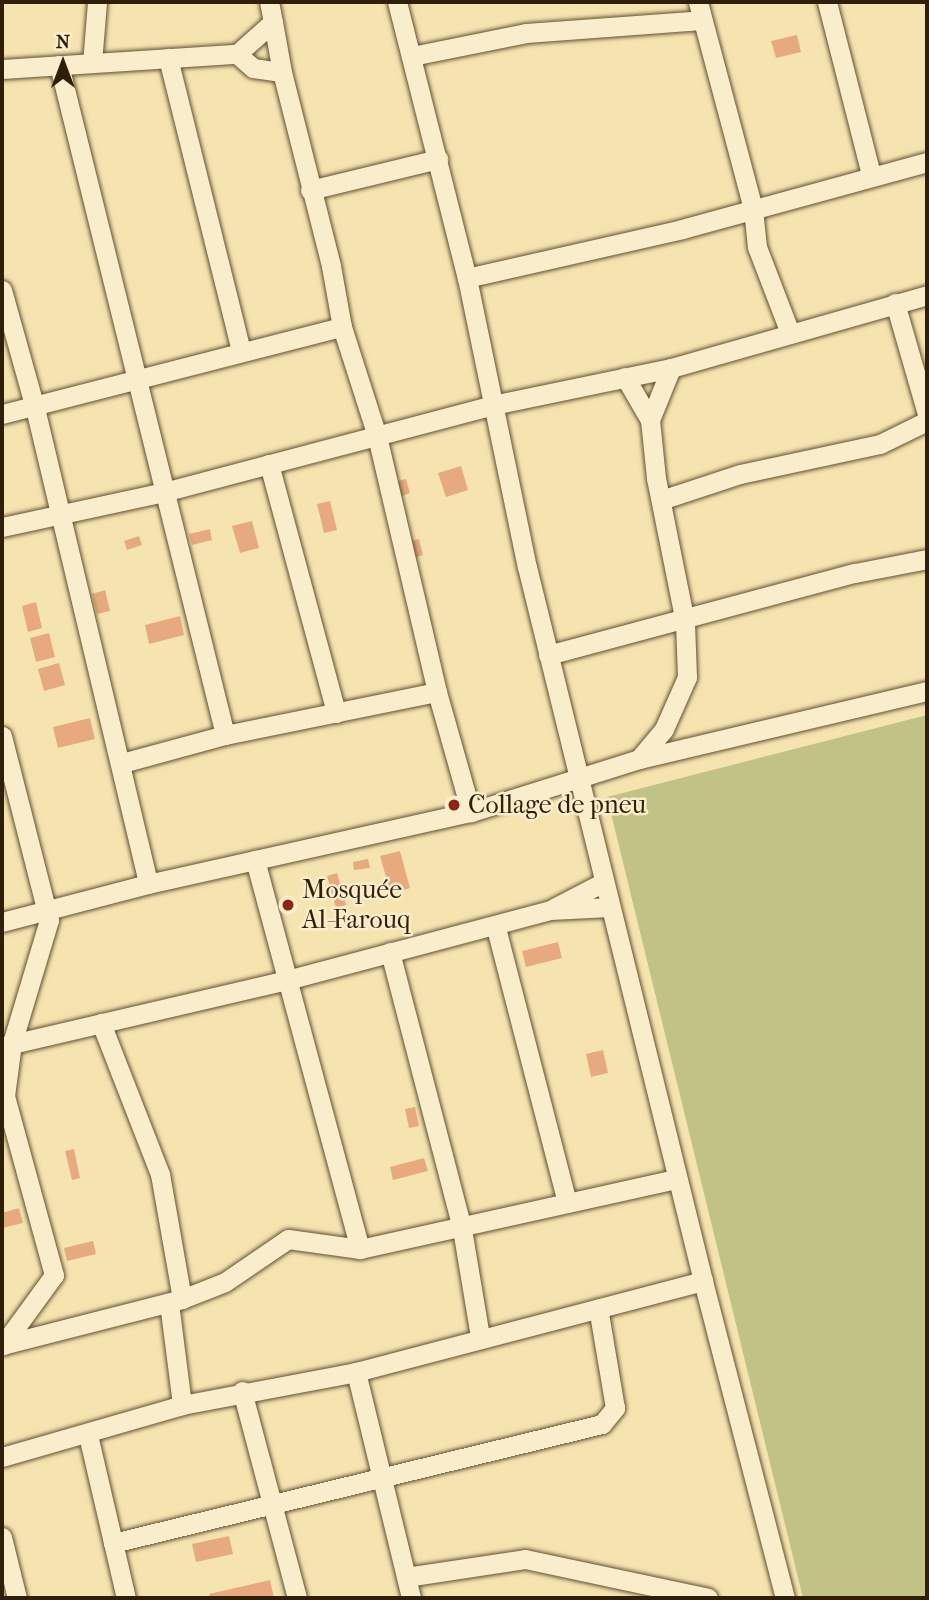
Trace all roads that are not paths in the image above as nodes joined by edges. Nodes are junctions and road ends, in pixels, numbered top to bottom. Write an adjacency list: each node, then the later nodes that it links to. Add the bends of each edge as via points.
1 (97, 2): 10 (street)
2 (269, 2): 6 (street)
3 (397, 2): 8 (street)
4 (827, 2): 16 (street)
5 (700, 11): 8 (street, via 526,33); 18 (street)
6 (273, 22): 7 (street); 13 (street)
7 (237, 54): 9 (street); 13 (street, via 253,68)
8 (412, 56): 14 (street)
9 (168, 58): 10 (street); 25 (street)
10 (92, 63): 11 (street)
11 (60, 65): 12 (street); 28 (street)
12 (2, 69)
13 (282, 72): 17 (street)
14 (438, 159): 17 (street); 19 (street)
15 (927, 162): 16 (street)
16 (872, 174): 18 (street)
17 (310, 190): 23 (street)
18 (753, 209): 19 (street); 24 (street, via 757,247)
19 (467, 278): 29 (street)
20 (2, 290): 30 (street)
21 (927, 295): 22 (street)
22 (895, 303): 24 (street); 32 (street)
23 (342, 327): 25 (street); 35 (street)
24 (790, 332): 26 (street)
25 (241, 351): 28 (street)
26 (671, 368): 27 (street); 33 (street)
27 (625, 377): 29 (street); 33 (street)
28 (140, 381): 30 (street); 37 (street)
29 (493, 405): 35 (street); 43 (street)
30 (35, 408): 31 (street); 39 (street)
31 (2, 414)
32 (927, 414)
33 (650, 420): 38 (street)
34 (927, 421): 38 (street, via 898,438 740,474)
35 (377, 436): 36 (street); 45 (street)
36 (269, 464): 37 (street); 46 (street)
37 (164, 492): 39 (street); 47 (street)
38 (661, 500): 42 (street)
39 (59, 514): 40 (street); 50 (street)
40 (2, 527)
41 (927, 559): 42 (street, via 855,573)
42 (685, 622): 43 (street); 49 (street, via 686,683 664,729)
43 (548, 655): 51 (street)
44 (927, 691): 49 (street)
45 (437, 692): 46 (street); 53 (street)
46 (336, 713): 47 (street)
47 (225, 735): 50 (street)
48 (2, 736): 52 (street)
49 (639, 759): 51 (street)
50 (122, 763): 56 (street)
51 (582, 778): 53 (street); 55 (street)
52 (9, 797): 58 (street)
53 (471, 812): 54 (street)
54 (255, 860): 56 (street); 63 (street)
55 (604, 882): 57 (street); 59 (street)
56 (148, 884): 58 (street)
57 (610, 907): 59 (street); 66 (street)
58 (48, 908): 60 (street); 65 (street, via 47,930)
59 (550, 910): 61 (street)
60 (2, 922)
61 (496, 928): 62 (street); 67 (street)
62 (390, 953): 63 (street); 68 (street)
63 (287, 980): 64 (street); 69 (street)
64 (101, 1023): 65 (street); 71 (street, via 160,1174)
65 (7, 1045): 74 (street, via 5,1096 54,1278)
66 (677, 1179): 67 (street); 70 (street)
67 (567, 1203): 68 (street)
68 (462, 1229): 69 (street); 73 (street)
69 (360, 1249): 71 (street, via 288,1240 225,1282)
70 (703, 1281): 72 (street); 90 (street)
71 (176, 1301): 74 (street); 77 (street)
72 (598, 1308): 73 (street); 80 (street, via 615,1399 608,1421)
73 (480, 1336): 75 (street)
74 (2, 1345)
75 (356, 1372): 76 (street); 80 (street)
76 (242, 1391): 77 (street); 81 (street)
77 (182, 1405): 78 (street)
78 (88, 1435): 79 (street); 83 (street)
79 (2, 1457)
80 (380, 1479): 81 (street); 84 (street)
81 (270, 1507): 83 (street); 87 (street)
82 (2, 1537): 85 (street)
83 (113, 1543): 86 (street)
84 (406, 1577): 88 (street); 89 (street, via 525,1559)
85 (17, 1598)
86 (126, 1598)
87 (297, 1598)
88 (411, 1598)
89 (708, 1598)
90 (785, 1598)

